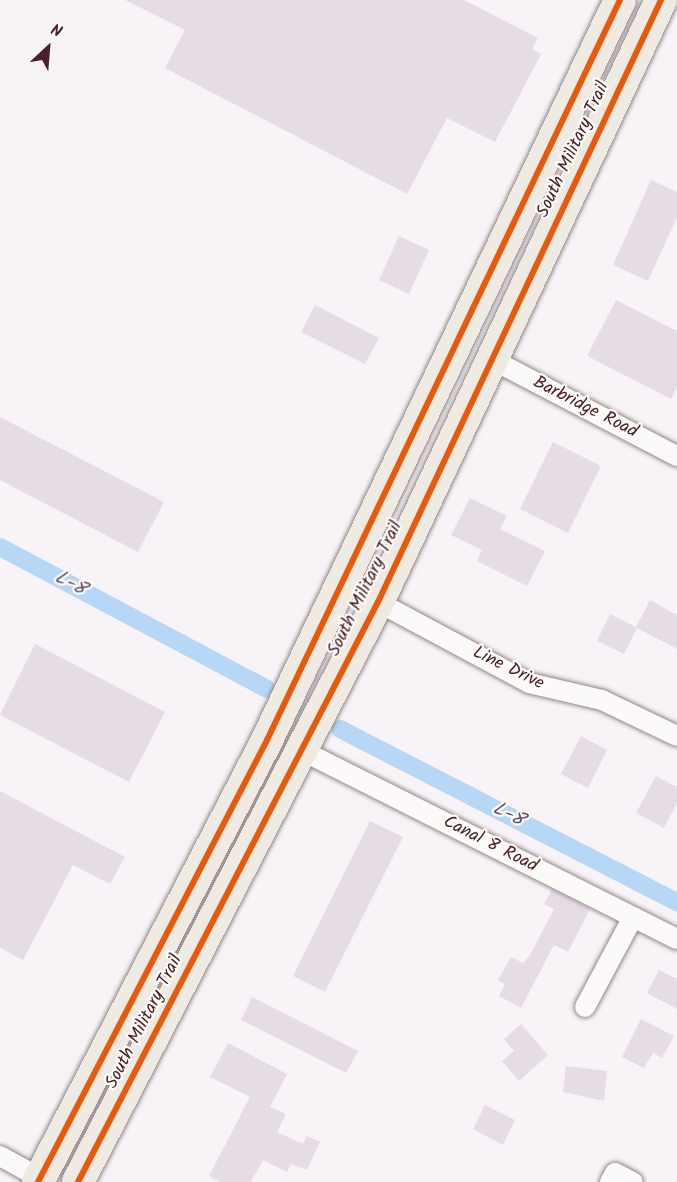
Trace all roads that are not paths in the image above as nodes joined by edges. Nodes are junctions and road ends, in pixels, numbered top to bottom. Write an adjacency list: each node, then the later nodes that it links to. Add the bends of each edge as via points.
1 (620, 0): 3 (main road, South Military Trail)
2 (661, 0): 4 (main road, South Military Trail)
3 (525, 202): 5 (main road, via 521,247 445,409 443,428); 6 (main road, South Military Trail)
4 (493, 360): 5 (main road, South Military Trail); 7 (street, Barbridge Road)
5 (453, 443): 8 (main road, South Military Trail)
6 (408, 451): 9 (main road, via 418,469 414,483 345,633); 14 (main road, South Military Trail)
7 (677, 456)
8 (378, 602): 9 (main road, South Military Trail); 10 (street, Line Drive, via 529,682 602,700)
9 (347, 664): 11 (main road, South Military Trail)
10 (677, 736)
11 (303, 750): 12 (street, Canal 8 Road); 18 (main road, South Military Trail)
12 (633, 917): 13 (street, Canal 8 Road); 15 (street)
13 (677, 939)
14 (158, 952): 17 (main road, South Military Trail); 18 (main road, via 151,991 74,1151 72,1165)
15 (585, 1007)
16 (0, 1156): 17 (street)
17 (40, 1181)
18 (82, 1181)
19 (610, 1182): 20 (street, via 615,1173)
20 (633, 1182)

